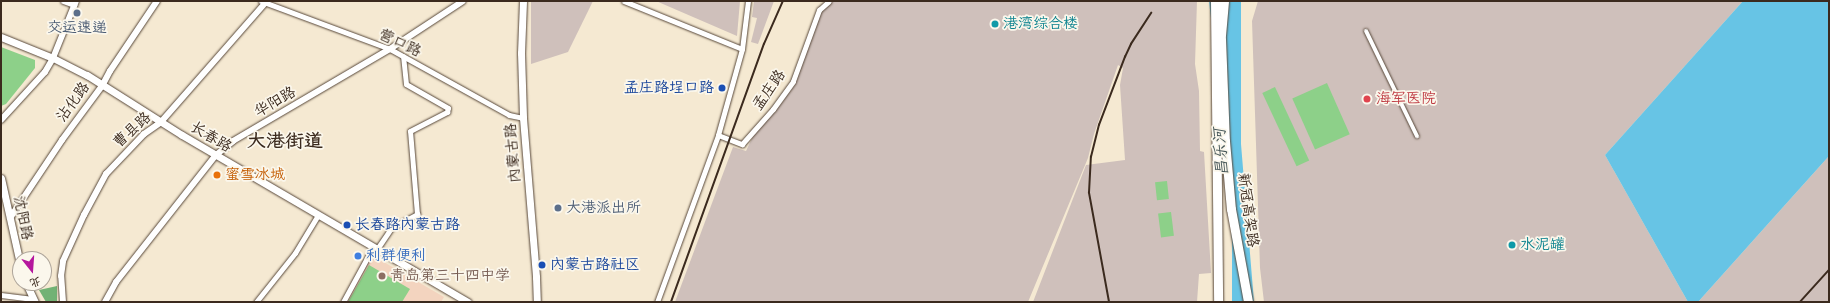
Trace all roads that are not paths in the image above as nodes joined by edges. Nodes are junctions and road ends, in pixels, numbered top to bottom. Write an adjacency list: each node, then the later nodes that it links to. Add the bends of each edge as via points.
1 (63, 1): 11 (street)
2 (157, 1): 18 (street, 沾化路)
3 (464, 1): 14 (street, 华阳路)
4 (523, 1): 19 (main road, 内蒙古路)
5 (624, 1): 15 (street)
6 (748, 1): 15 (street, 孟庄路)
7 (829, 1): 22 (street, 孟庄路, via 819,10 793,81 773,109 742,144)
8 (1215, 1): 39 (highway, 新冠高架路)
9 (1224, 1): 40 (highway, 新冠高架路, via 1221,39 1225,141 1231,209)
10 (265, 2): 14 (street, 营口路); 21 (street, 曹县路)
11 (75, 3): 17 (street)
12 (1366, 31): 23 (street)
13 (1, 37): 17 (main road, 长春路)
14 (390, 49): 16 (street, 营口路); 24 (street, 华阳路, via 233,142)
15 (742, 49): 22 (street, 孟庄路)
16 (403, 56): 19 (street, 营口路, via 509,115); 28 (street, via 406,84 448,108 448,112 410,131 418,214 391,228)
17 (53, 58): 18 (main road, 长春路, via 87,75); 20 (street, via 45,72)
18 (102, 86): 21 (main road, 长春路); 27 (street, 沾化路)
19 (523, 118): 37 (main road, 内蒙古路)
20 (1, 120)
21 (161, 122): 24 (main road, 长春路); 32 (street, 曹县路, via 144,134 116,161 98,188 63,261)
22 (718, 136): 38 (street, 孟庄路)
23 (1417, 136)
24 (216, 155): 26 (main road, 长春路); 33 (street, 华阳路, via 116,282)
25 (1, 178): 27 (main road, 沈阳路)
26 (318, 214): 28 (main road, 长春路); 34 (street, via 295,253)
27 (10, 218): 29 (main road, 沈阳路)
28 (375, 248): 35 (street); 36 (main road, 长春路)
29 (17, 251)
30 (1, 295): 31 (street)
31 (34, 300)
32 (63, 302)
33 (105, 302)
34 (256, 302)
35 (343, 302)
36 (468, 302)
37 (537, 302)
38 (657, 302)
39 (1218, 302)
40 (1248, 302)

